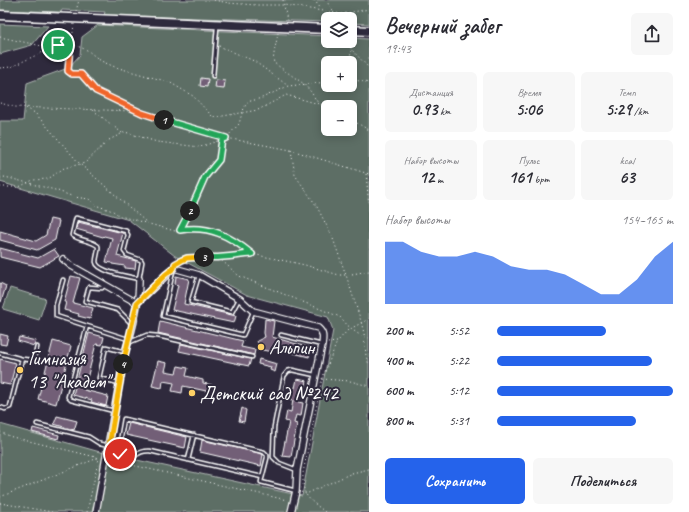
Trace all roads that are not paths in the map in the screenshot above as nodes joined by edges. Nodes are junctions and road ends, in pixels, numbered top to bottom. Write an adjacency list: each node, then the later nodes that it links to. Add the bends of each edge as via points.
1 (0, 15): 2 (main road)
2 (218, 24): 3 (main road); 6 (lane)
3 (321, 29)
4 (357, 30): 5 (main road)
5 (369, 31)
6 (213, 76)
7 (63, 259): 12 (street)
8 (174, 268): 9 (street); 14 (street); 15 (lane, via 163,316 243,335)
9 (198, 275): 13 (street); 13 (lane, via 192,302 232,312)
10 (139, 279): 10 (lane, via 109,272 100,266 96,262 98,246 72,235 75,219 126,231 128,235 124,251 142,262); 14 (street)
11 (63, 280): 17 (lane, via 56,305 56,316)
12 (105, 285): 14 (street); 16 (lane, via 102,288 89,287 85,301 118,310)
13 (240, 299): 15 (street)
14 (137, 303): 16 (street)
15 (253, 311): 20 (street, via 318,328 323,334)
16 (132, 324): 19 (street)
17 (87, 326): 19 (lane); 29 (lane, via 68,397)
18 (281, 335): 20 (lane)
19 (129, 341): 22 (street); 24 (lane, via 146,335 158,336)
20 (322, 346): 26 (street)
21 (37, 347): 25 (lane, via 34,359)
22 (125, 352): 27 (street); 27 (lane, via 106,347 99,378)
23 (0, 353): 25 (lane)
24 (252, 357)
25 (22, 359): 28 (lane, via 10,407)
26 (316, 376): 35 (street); 35 (lane, via 292,370 284,376 274,427 273,457 279,464)
27 (119, 383): 29 (street)
28 (0, 407)
29 (114, 412): 32 (street)
30 (38, 424): 32 (lane, via 89,437)
31 (194, 435): 33 (lane, via 124,420); 34 (lane); 36 (lane, via 264,452 267,458)
32 (109, 446): 33 (lane); 38 (street)
33 (119, 448): 34 (lane, via 125,460 145,450)
34 (188, 460): 36 (lane)
35 (297, 470): 37 (street)
36 (262, 477): 37 (lane, via 261,482)
37 (296, 491): 39 (street)
38 (96, 512)
39 (291, 512)

